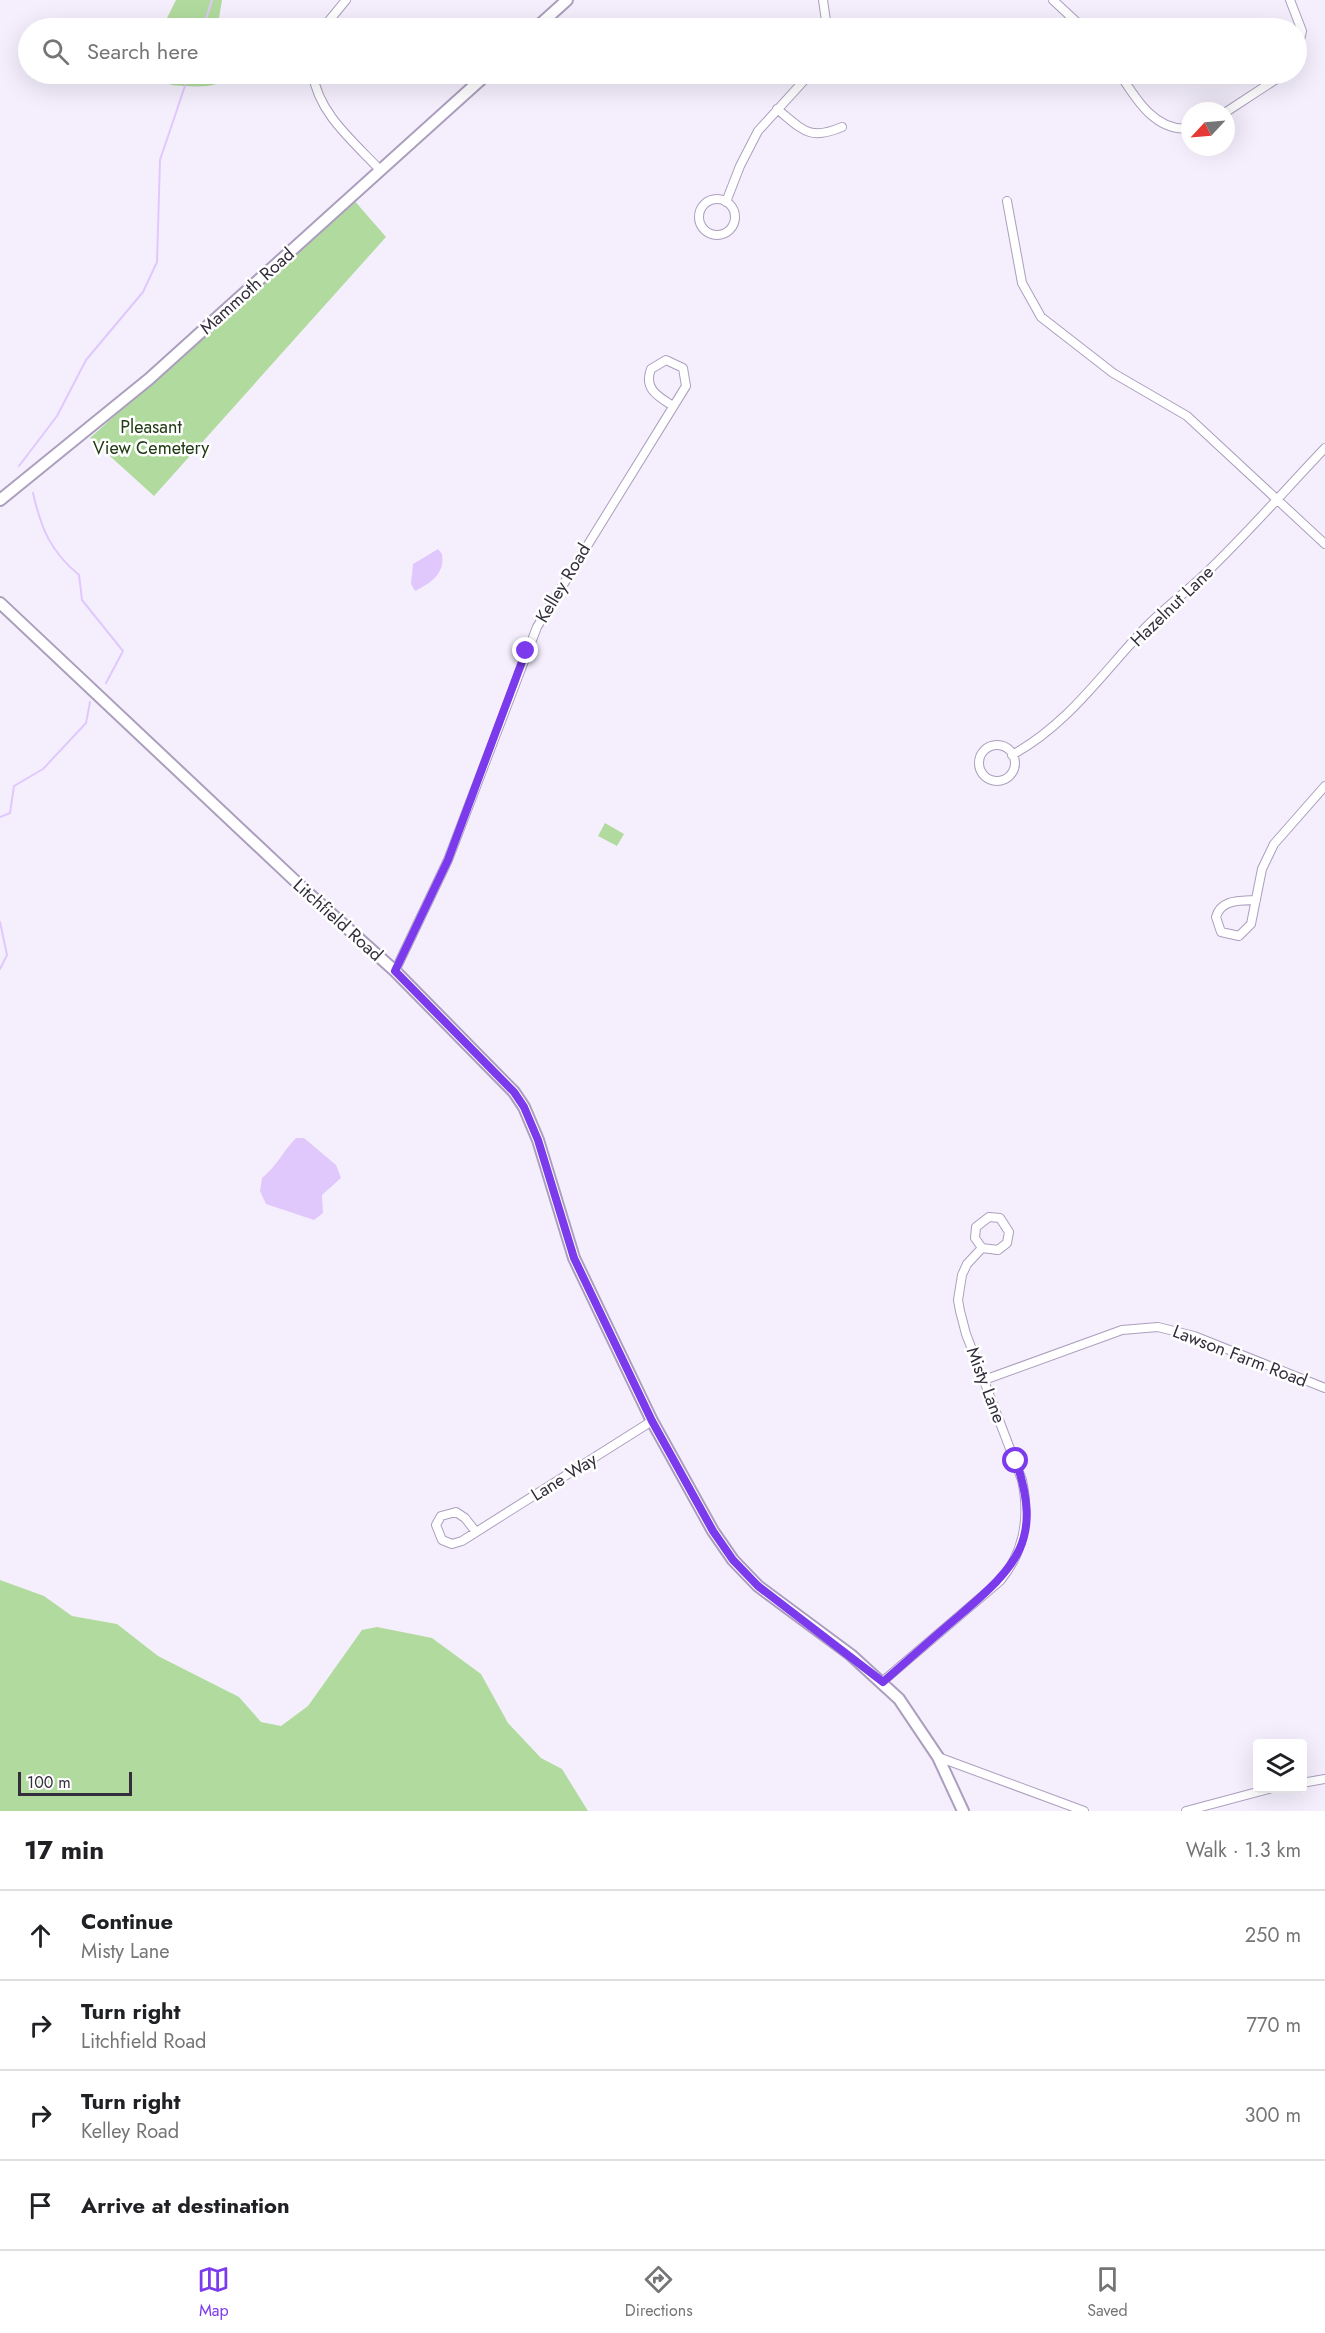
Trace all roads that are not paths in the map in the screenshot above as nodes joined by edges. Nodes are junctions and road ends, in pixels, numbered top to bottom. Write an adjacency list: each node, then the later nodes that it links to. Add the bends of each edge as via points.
1 (346, 0): 6 (street)
2 (567, 0): 7 (street)
3 (823, 0): 8 (street)
4 (1053, 0): 9 (street)
5 (1290, 0): 10 (street)
6 (331, 18)
7 (547, 18)
8 (826, 18)
9 (1072, 18)
10 (1297, 18)
11 (316, 84): 20 (street, via 323,104)
12 (476, 84): 20 (street, Mammoth Road)
13 (801, 84): 17 (street)
14 (1127, 84): 19 (street, via 1144,109)
15 (1269, 84): 16 (street)
16 (1235, 106)
17 (777, 109): 18 (street, via 815,135); 22 (street, via 751,144)
18 (842, 127)
19 (1181, 128)
20 (380, 170): 26 (street, Mammoth Road, via 149,379)
21 (1007, 201): 25 (street, via 1022,283 1041,317 1113,373 1187,416)
22 (726, 202): 22 (street, via 734,210 732,227 723,234 706,232 699,222 703,205 714,199)
23 (673, 406): 23 (street, Kelley Road, via 686,386 686,373 678,363 666,360 651,369 648,382 654,393); 32 (street, Kelley Road, via 537,627 448,860)
24 (1325, 448): 25 (street, Hazelnut Lane)
25 (1277, 499): 27 (street); 29 (street, Hazelnut Lane, via 1203,576 1149,624 1097,686 1054,728)
26 (0, 500)
27 (1325, 544)
28 (0, 603): 32 (street, Litchfield Road)
29 (1012, 755): 29 (street, via 999,746 989,747 979,760 981,772 996,781 1008,777 1014,767)
30 (1325, 786): 31 (street, via 1274,844 1262,869)
31 (1256, 900): 31 (street, via 1251,924 1244,934 1233,937 1221,932 1216,923 1221,907 1230,902)
32 (395, 971): 36 (street, Litchfield Road, via 514,1092 524,1107 574,1258)
33 (982, 1248): 33 (street, via 975,1233 979,1222 989,1217 1004,1222 1009,1232 1007,1243 992,1251); 34 (street, Misty Lane, via 967,1264 958,1300)
34 (984, 1380): 35 (street, Lawson Farm Road, via 1122,1330 1158,1328 1194,1336); 38 (street, Misty Lane, via 1024,1489 1026,1520 1018,1552 1000,1581)
35 (1325, 1388)
36 (652, 1421): 37 (street, Lane Way); 38 (street, Litchfield Road, via 713,1531 745,1573 784,1608)
37 (476, 1532): 37 (street, Lane Way, via 452,1544 442,1540 436,1525 441,1516 456,1512)
38 (883, 1682): 39 (street, Litchfield Road)
39 (938, 1756): 43 (street, Litchfield Road); 44 (street)
40 (1325, 1779): 41 (street)
41 (1307, 1782)
42 (1253, 1793): 45 (street)
43 (963, 1811)
44 (1084, 1811)
45 (1186, 1811)

